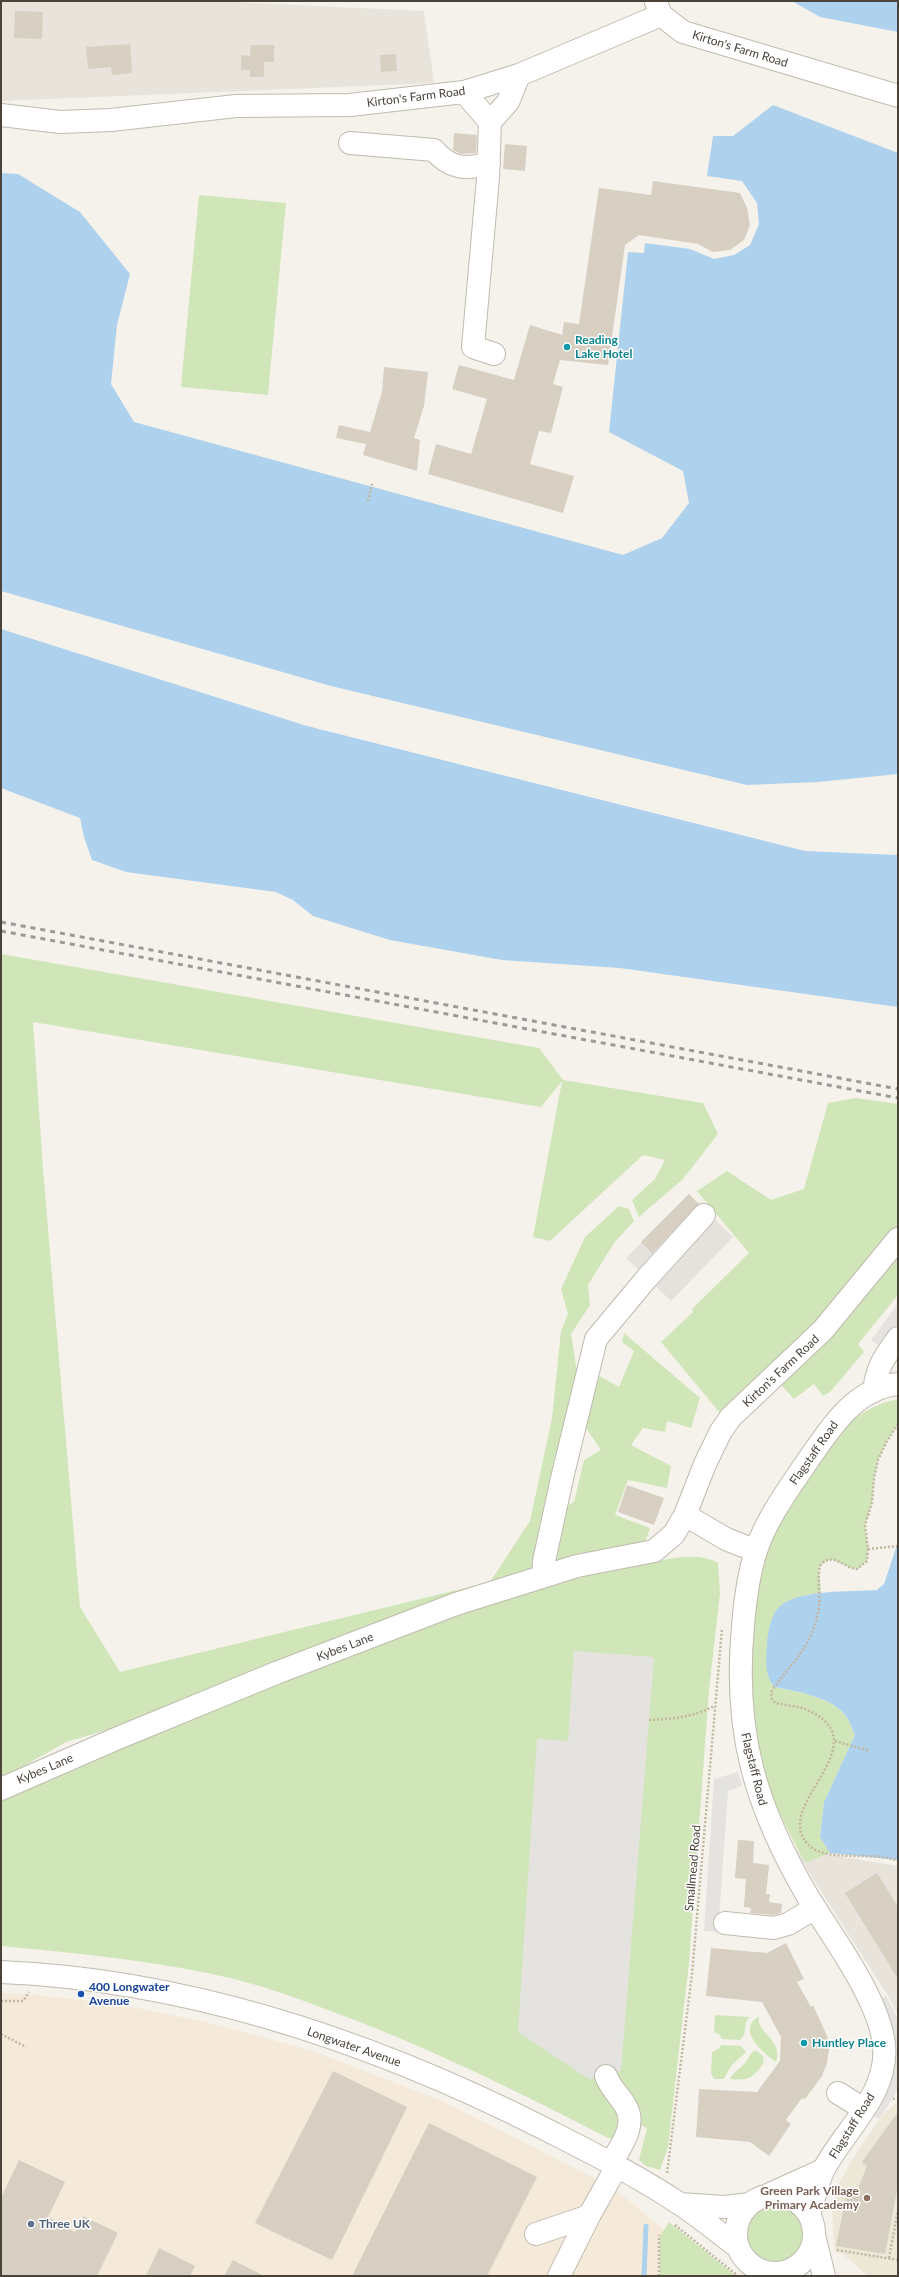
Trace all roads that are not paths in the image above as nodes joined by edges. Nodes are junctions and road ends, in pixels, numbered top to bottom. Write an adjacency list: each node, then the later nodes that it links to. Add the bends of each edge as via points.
1 (658, 8): 2 (street, Kirton's Farm Road); 4 (street, Kirton's Farm Road, via 683,32)
2 (519, 75): 3 (street, Kirton's Farm Road); 6 (street, via 508,102)
3 (464, 92): 5 (street, Kirton's Farm Road, via 350,105 236,106 111,120 60,122); 6 (street)
4 (898, 96)
5 (1, 115)
6 (490, 122): 8 (street)
7 (350, 143): 8 (street, via 434,150 452,166 466,168)
8 (489, 163): 9 (street, via 473,347)
9 (494, 354)
10 (704, 1215): 17 (street, via 596,1339 563,1474 544,1561)
11 (898, 1239): 15 (street, Kirton's Farm Road, via 823,1330 731,1416 705,1464)
12 (898, 1338): 14 (street, via 876,1373)
13 (898, 1384): 14 (street, Flagstaff Road)
14 (874, 1391): 16 (street, Flagstaff Road, via 841,1415 766,1526)
15 (685, 1515): 16 (street, via 726,1540); 17 (street, Kybes Lane, via 674,1534 654,1551 577,1566)
16 (756, 1551): 19 (street, Flagstaff Road, via 749,1576 741,1646 741,1715 758,1794 788,1863)
17 (543, 1577): 18 (street, Kybes Lane, via 456,1604 283,1671)
18 (1, 1789)
19 (815, 1908): 20 (street, via 788,1924 774,1928); 24 (street, Flagstaff Road, via 865,1991 882,2028 885,2057 878,2082)
20 (725, 1923)
21 (1, 1972): 25 (street, Longwater Avenue, via 69,1976 135,1987 259,2014 401,2063 500,2106)
22 (606, 2076): 25 (street, via 611,2089 627,2107 630,2120 628,2134)
23 (838, 2093): 24 (street)
24 (864, 2109): 26 (street, Flagstaff Road)
25 (614, 2165): 28 (street, Longwater Avenue, via 660,2192); 30 (street)
26 (823, 2170): 27 (street, Flagstaff Road); 29 (street, Flagstaff Road)
27 (759, 2200): 28 (street, Longwater Avenue, via 724,2207); 29 (street, via 782,2195 792,2198); 33 (street, via 738,2222)
28 (675, 2211): 33 (street, Longwater Avenue)
29 (809, 2214): 32 (street)
30 (589, 2216): 31 (street); 35 (street)
31 (536, 2234)
32 (814, 2235): 34 (street, via 812,2247 805,2259 794,2268); 36 (street)
33 (738, 2247): 34 (street, via 752,2265 763,2271)
34 (778, 2274)
35 (559, 2276)
36 (824, 2276)

